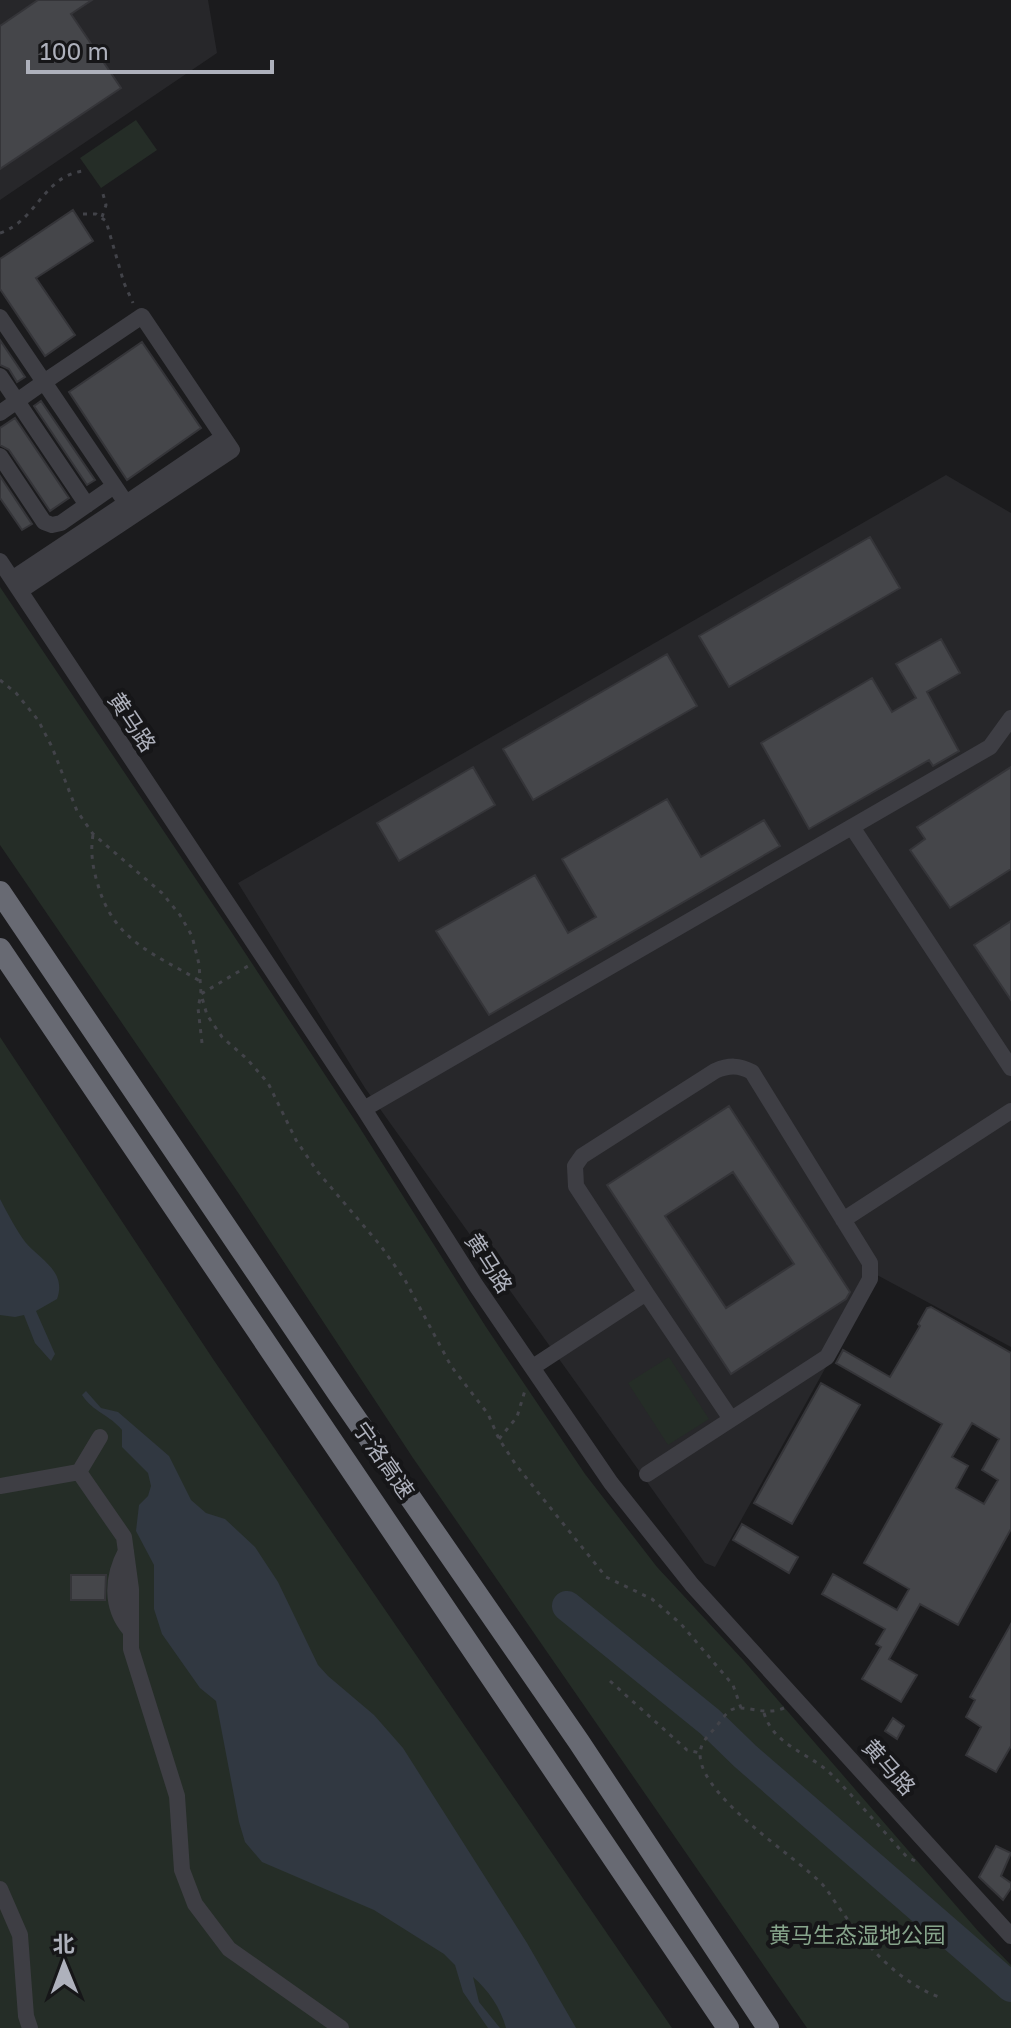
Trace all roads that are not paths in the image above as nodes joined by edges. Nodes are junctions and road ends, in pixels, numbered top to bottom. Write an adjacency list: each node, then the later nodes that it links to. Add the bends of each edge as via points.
1 (0, 317): 3 (street)
2 (0, 376): 4 (street)
3 (44, 382): 4 (street); 6 (street, via 142,316); 8 (street)
4 (17, 401): 5 (street); 10 (street)
5 (0, 413)
6 (223, 437): 9 (street); 12 (street, via 232,450)
7 (0, 456): 10 (street, via 44,522 57,525)
8 (114, 486): 9 (street); 10 (street)
9 (126, 503): 12 (street)
10 (87, 505)
11 (0, 561): 12 (street, 黄马路)
12 (16, 585): 18 (street, 黄马路)
13 (1011, 718): 14 (street, via 990,747)
14 (852, 827): 17 (street); 18 (street)
15 (0, 892): 33 (highway, 宁洛高速)
16 (0, 949): 32 (highway, 宁洛高速)
17 (1011, 1068)
18 (364, 1109): 22 (street, 黄马路)
19 (1011, 1111): 20 (street)
20 (843, 1220): 21 (street, via 752,1072 721,1068 582,1156 575,1166 576,1186); 23 (street, via 871,1268 870,1279 827,1357)
21 (646, 1293): 22 (street); 23 (street)
22 (536, 1371): 29 (street, 黄马路, via 611,1483 692,1585)
23 (731, 1419): 26 (street)
24 (100, 1437): 25 (street)
25 (79, 1472): 27 (street); 31 (street, via 124,1537 127,1549 116,1577 116,1606 130,1630 134,1660 177,1796 182,1870 195,1904 229,1949)
26 (647, 1474)
27 (0, 1486)
28 (0, 1889): 30 (street, via 20,1935)
29 (1011, 1936)
30 (30, 2028)
31 (341, 2028)
32 (728, 2028)
33 (768, 2028)

